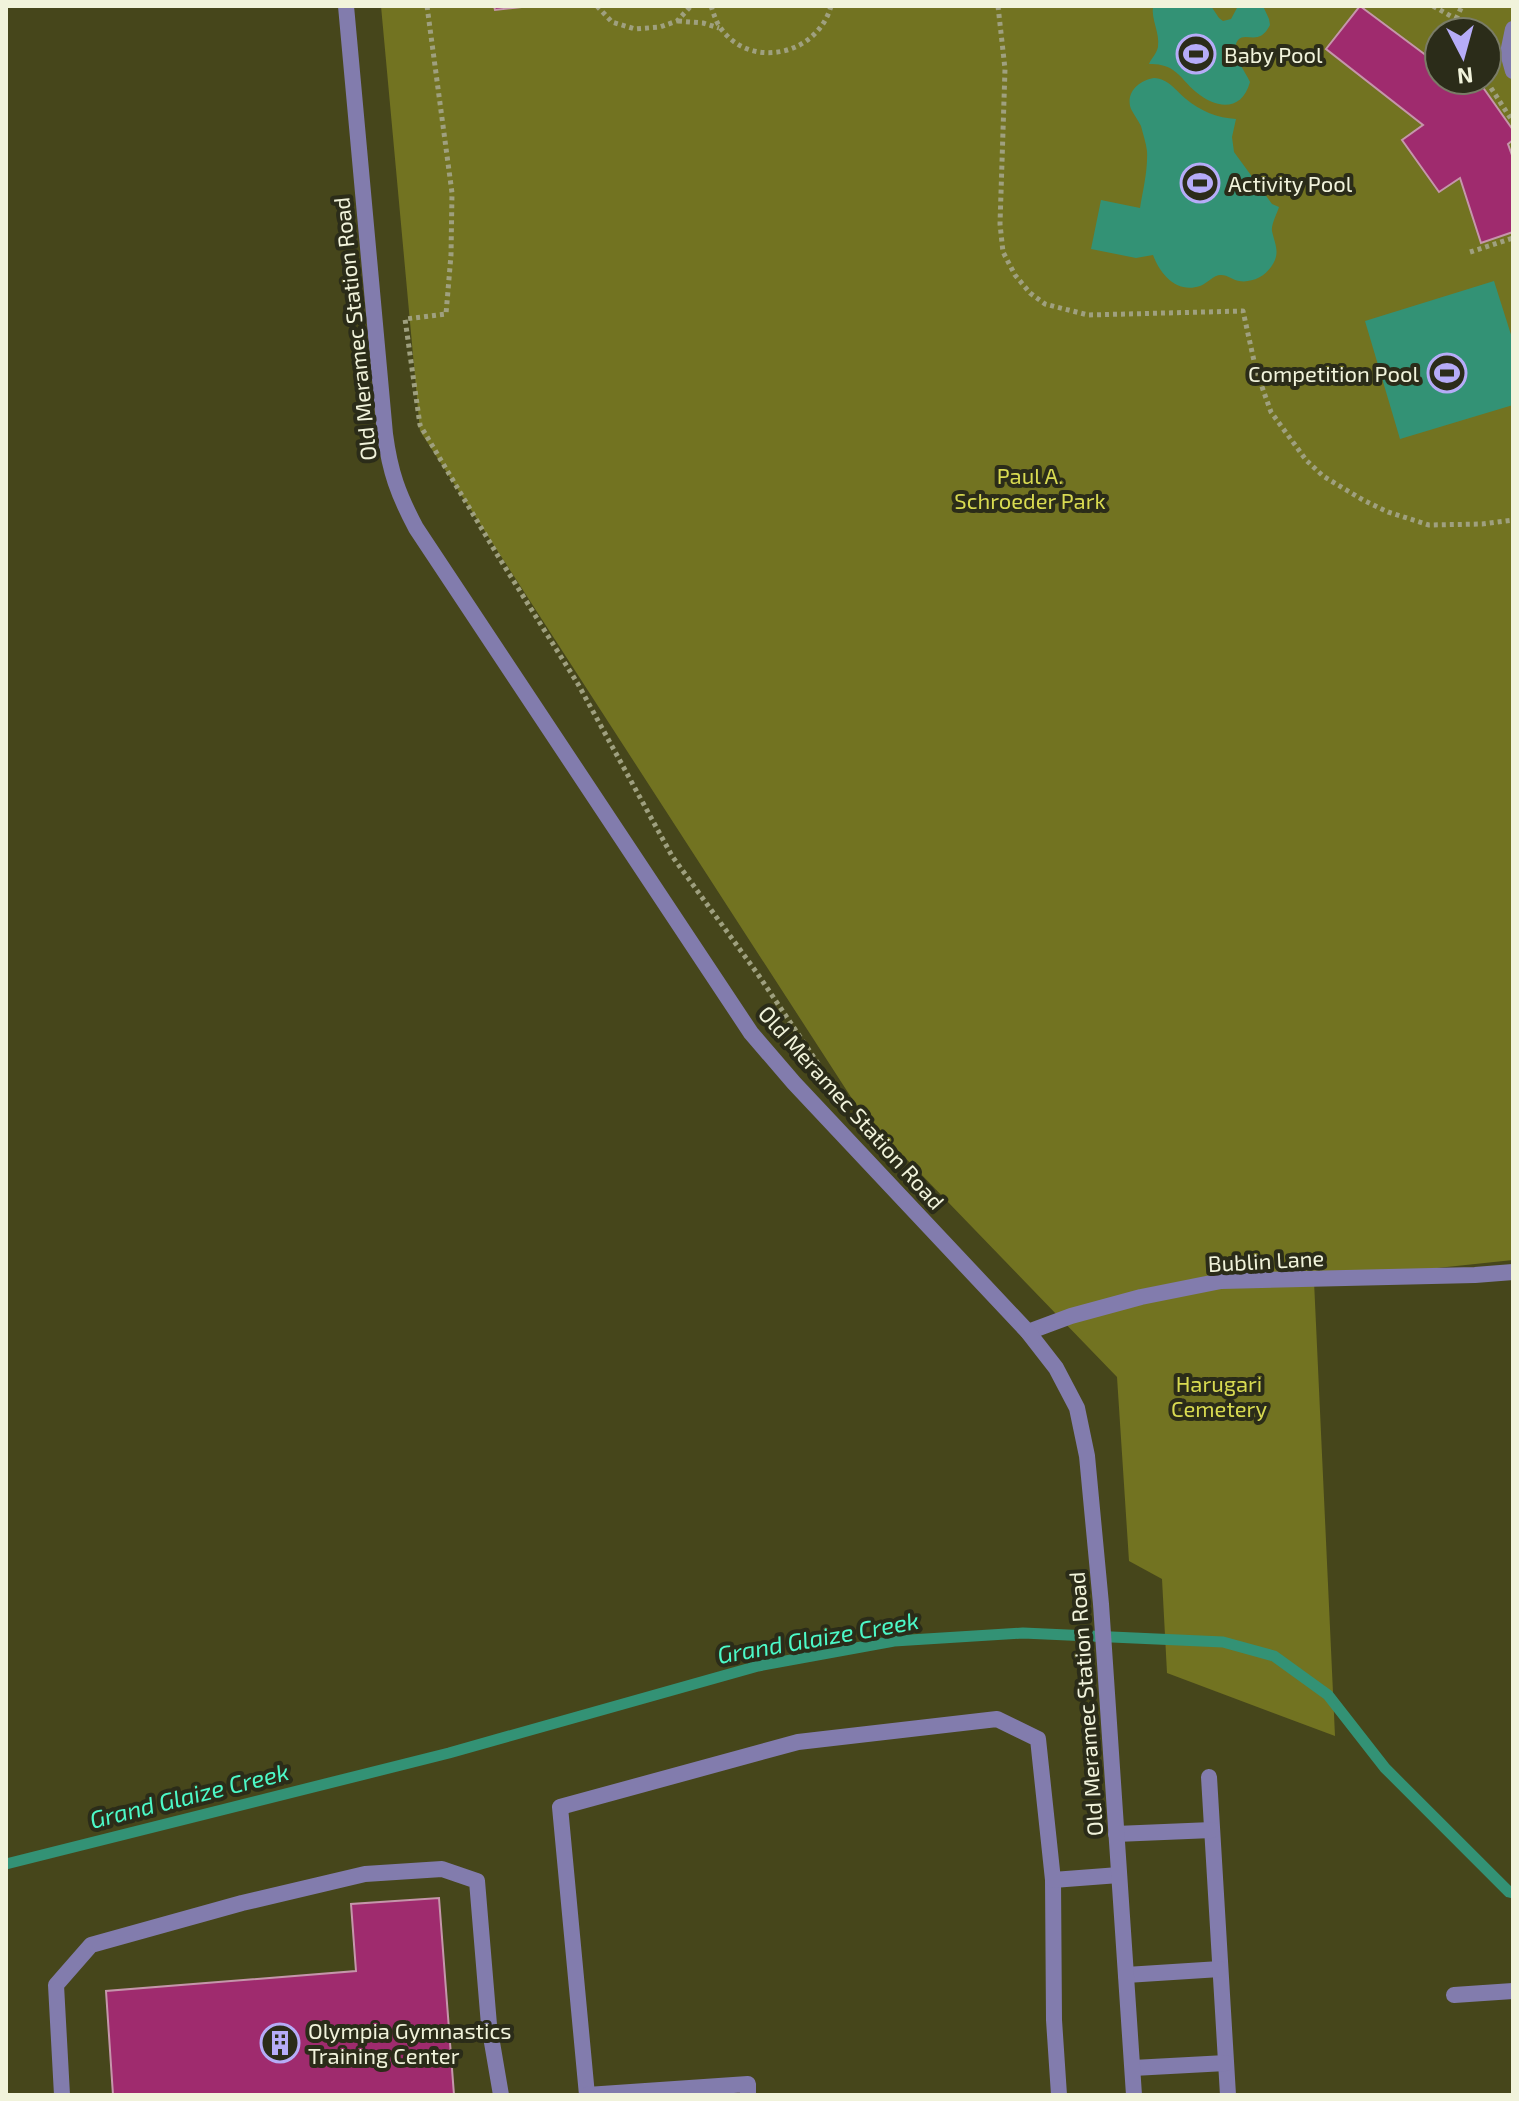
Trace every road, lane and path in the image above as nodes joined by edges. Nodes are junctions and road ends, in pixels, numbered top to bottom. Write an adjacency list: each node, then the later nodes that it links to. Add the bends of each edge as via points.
1 (346, 6): 21 (street, Old Meramec Station Road, via 385,434 394,484 405,508 751,1033)
2 (427, 6): 19 (path, via 452,193 451,255 446,314 405,319 420,425 578,684 672,856)
3 (597, 6): 10 (path, via 612,22 635,29)
4 (691, 6): 10 (path)
5 (711, 6): 12 (path)
6 (831, 6): 12 (path, via 815,36 784,51 758,52)
7 (998, 6): 18 (path, via 1005,69 1003,252 1030,293 1045,304 1088,315 1243,311 1271,412 1323,476 1388,512 1429,525)
8 (1433, 6): 9 (path)
9 (1451, 16)
10 (677, 21): 12 (path)
11 (1513, 29): 13 (street, via 1508,53)
12 (723, 31)
13 (1513, 71)
14 (1497, 96): 15 (path)
15 (1513, 122)
16 (1513, 238): 17 (path)
17 (1470, 252)
18 (1513, 520)
19 (831, 1083)
20 (1513, 1272): 21 (street, Bublin Lane, via 1221,1281 1141,1297)
21 (1028, 1332): 24 (street, Old Meramec Station Road, via 1056,1368 1077,1408 1087,1456)
22 (1209, 1777): 23 (street)
23 (1212, 1830): 24 (street); 27 (street)
24 (1116, 1834): 25 (street, Old Meramec Station Road)
25 (1119, 1875): 26 (street); 28 (street, Old Meramec Station Road)
26 (1053, 1880): 35 (street, via 1038,1739 997,1719 798,1742 560,1807); 37 (street)
27 (1220, 1969): 28 (street); 31 (street)
28 (1126, 1975): 32 (street, Old Meramec Station Road)
29 (1513, 1991): 30 (street)
30 (1454, 1995)
31 (1226, 2063): 32 (street); 39 (street)
32 (1133, 2068): 38 (street, Old Meramec Station Road)
33 (62, 2095): 34 (street, via 56,1985 91,1945 365,1874 442,1869 477,1881 489,2025)
34 (501, 2095)
35 (587, 2095): 36 (street, via 748,2084)
36 (748, 2095)
37 (1059, 2095)
38 (1134, 2095)
39 (1228, 2095)

